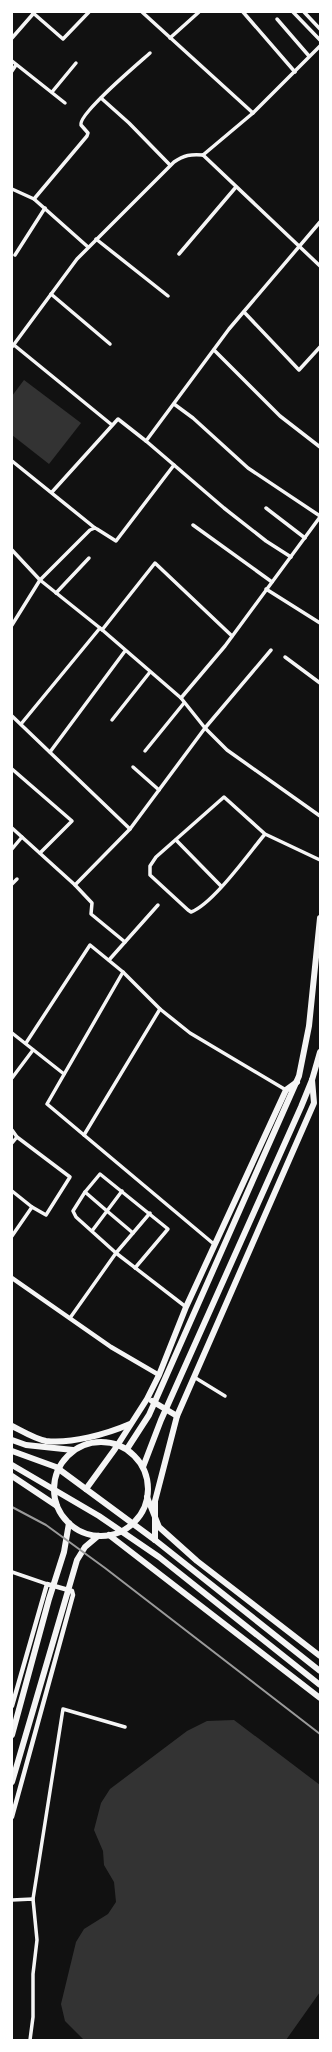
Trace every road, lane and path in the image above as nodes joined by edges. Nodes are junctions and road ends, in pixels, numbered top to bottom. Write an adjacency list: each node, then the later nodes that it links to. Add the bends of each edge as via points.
1 (89, 12): 7 (street, via 63,39)
2 (142, 12): 11 (street)
3 (199, 12): 11 (street)
4 (243, 12): 20 (street)
5 (293, 12): 12 (street)
6 (304, 12): 9 (street)
7 (32, 13): 10 (street)
8 (277, 19): 15 (street)
9 (320, 29)
10 (12, 38)
11 (170, 38): 24 (street)
12 (320, 40)
13 (320, 46): 15 (street)
14 (150, 53): 22 (street)
15 (309, 56): 20 (street)
16 (12, 61): 18 (street)
17 (76, 62): 21 (street)
18 (16, 65): 19 (street); 21 (street)
19 (12, 71)
20 (295, 72): 24 (street)
21 (52, 92): 23 (street)
22 (101, 98): 26 (street); 29 (street, via 80,123 88,133 87,136)
23 (65, 102)
24 (253, 113): 25 (street)
25 (203, 156): 26 (street, via 184,156); 27 (street)
26 (170, 165): 32 (street)
27 (236, 187): 33 (street); 35 (street)
28 (13, 191): 29 (street)
29 (34, 198): 30 (street)
30 (45, 208): 34 (street); 36 (street)
31 (320, 222): 33 (street)
32 (96, 239): 34 (street); 39 (street)
33 (299, 246): 37 (street); 40 (street)
34 (88, 247): 38 (street)
35 (180, 254)
36 (15, 255)
37 (320, 266)
38 (51, 294): 41 (street); 42 (street)
39 (168, 296)
40 (244, 312): 43 (street, via 299,370); 44 (street)
41 (110, 344)
42 (13, 346): 46 (street)
43 (320, 347)
44 (214, 350): 45 (street); 48 (street, via 280,416)
45 (174, 404): 47 (street); 53 (street, via 248,468)
46 (112, 425): 47 (street, via 118,419); 51 (street)
47 (146, 441): 50 (street)
48 (320, 447)
49 (12, 461): 51 (street)
50 (174, 465): 56 (street, via 116,541); 60 (street, via 224,508)
51 (52, 492): 56 (street)
52 (266, 508): 58 (street)
53 (320, 516): 55 (street)
54 (193, 525): 63 (street)
55 (315, 525): 57 (street); 58 (street)
56 (95, 528): 62 (street)
57 (320, 529)
58 (305, 538): 60 (street)
59 (12, 550): 62 (street)
60 (291, 557): 63 (street)
61 (89, 558): 65 (street)
62 (40, 580): 65 (street); 67 (street)
63 (272, 582): 64 (street)
64 (266, 589): 66 (street); 69 (street)
65 (56, 594): 68 (street)
66 (320, 623)
67 (12, 625)
68 (101, 629): 69 (street, via 155,563); 71 (street); 79 (street)
69 (232, 636): 75 (street)
70 (271, 650): 80 (street)
71 (125, 651): 73 (street); 82 (street)
72 (285, 657): 74 (street)
73 (150, 672): 75 (street); 78 (street)
74 (320, 683)
75 (181, 698): 76 (street)
76 (184, 703): 80 (street); 81 (street)
77 (12, 716): 79 (street)
78 (112, 720)
79 (21, 724): 82 (street)
80 (205, 728): 85 (street); 86 (street, via 227,750)
81 (145, 750)
82 (50, 752): 88 (street)
83 (133, 767): 85 (street)
84 (12, 769): 93 (street, via 72,821)
85 (159, 790): 88 (street)
86 (320, 816)
87 (12, 828): 90 (street)
88 (130, 829): 97 (street)
89 (265, 834): 91 (street, via 224,797); 94 (street); 98 (street)
90 (22, 837): 92 (street); 93 (street)
91 (176, 840): 98 (street); 98 (street, via 156,857 150,866 150,875 191,912 199,909)
92 (12, 849)
93 (40, 853): 97 (street)
94 (320, 860)
95 (17, 879): 96 (street)
96 (12, 884)
97 (75, 885): 101 (street, via 92,902 91,914)
98 (221, 886)
99 (158, 905): 101 (street)
100 (320, 918): 112 (main road, via 309,1026)
101 (125, 942): 102 (street)
102 (109, 960): 103 (street); 106 (street, via 90,945)
103 (123, 972): 104 (street); 109 (street)
104 (160, 1009): 113 (street, via 190,1033); 115 (street)
105 (12, 1033): 106 (street)
106 (26, 1043): 107 (street)
107 (33, 1050): 109 (street); 110 (street)
108 (320, 1052): 111 (main road)
109 (64, 1074): 115 (street, via 47,1104)
110 (12, 1078)
111 (312, 1080): 134 (main road, via 314,1103); 146 (main road, via 164,1413)
112 (297, 1082): 113 (main road); 142 (main road, via 149,1415)
113 (286, 1090): 127 (main road)
114 (12, 1130): 116 (street)
115 (84, 1135): 127 (street)
116 (17, 1137): 117 (street); 121 (street, via 70,1177 46,1215)
117 (12, 1143)
118 (12, 1191): 121 (street)
119 (122, 1191): 120 (street, via 100,1174); 122 (street); 123 (street)
120 (85, 1192): 122 (street); 124 (street, via 73,1211)
121 (32, 1207): 126 (street)
122 (107, 1211): 124 (street); 125 (street)
123 (150, 1213): 125 (street); 129 (street, via 168,1229)
124 (92, 1231): 128 (street)
125 (133, 1233): 128 (street)
126 (12, 1236)
127 (216, 1245): 131 (main road)
128 (116, 1253): 129 (street); 132 (street)
129 (135, 1268): 131 (street)
130 (12, 1278): 132 (street)
131 (186, 1307): 133 (main road)
132 (70, 1318): 133 (street, via 111,1347)
133 (159, 1375): 136 (main road)
134 (194, 1377): 135 (street); 137 (main road)
135 (225, 1396)
136 (147, 1399): 137 (main road); 138 (main road)
137 (178, 1416): 154 (main road, via 155,1501)
138 (130, 1424): 139 (main road, via 111,1432 61,1441 44,1441); 148 (main road, via 115,1450)
139 (14, 1427): 140 (main road)
140 (12, 1434)
141 (12, 1440): 143 (main road, via 26,1445)
142 (127, 1449): 143 (main road, via 114,1443 100,1441); 146 (main road)
143 (73, 1450): 150 (main road, via 62,1462 56,1476 54,1491)
144 (12, 1451): 148 (main road, via 56,1467)
145 (12, 1465): 159 (main road, via 99,1516 159,1557)
146 (143, 1467): 149 (main road, via 148,1482)
147 (12, 1476): 150 (main road)
148 (86, 1489): 154 (main road)
149 (147, 1497): 152 (main road, via 138,1518 130,1526); 157 (main road, via 159,1526 165,1532 197,1561)
150 (57, 1506): 151 (main road)
151 (69, 1524): 153 (main road, via 82,1532); 163 (main road, via 64,1552)
152 (109, 1535): 153 (main road); 160 (main road)
153 (98, 1536): 164 (main road, via 85,1546 77,1560)
154 (155, 1540): 158 (main road)
155 (12, 1572): 156 (street)
156 (47, 1584): 161 (street); 165 (street, via 72,1591 73,1595)
157 (320, 1656)
158 (320, 1671)
159 (320, 1685)
160 (320, 1698)
161 (12, 1706)
162 (125, 1727): 166 (street, via 63,1709)
163 (12, 1735)
164 (12, 1782)
165 (12, 1817)
166 (33, 1899): 167 (street); 168 (street, via 37,1940)
167 (12, 1900)
168 (30, 2040)

